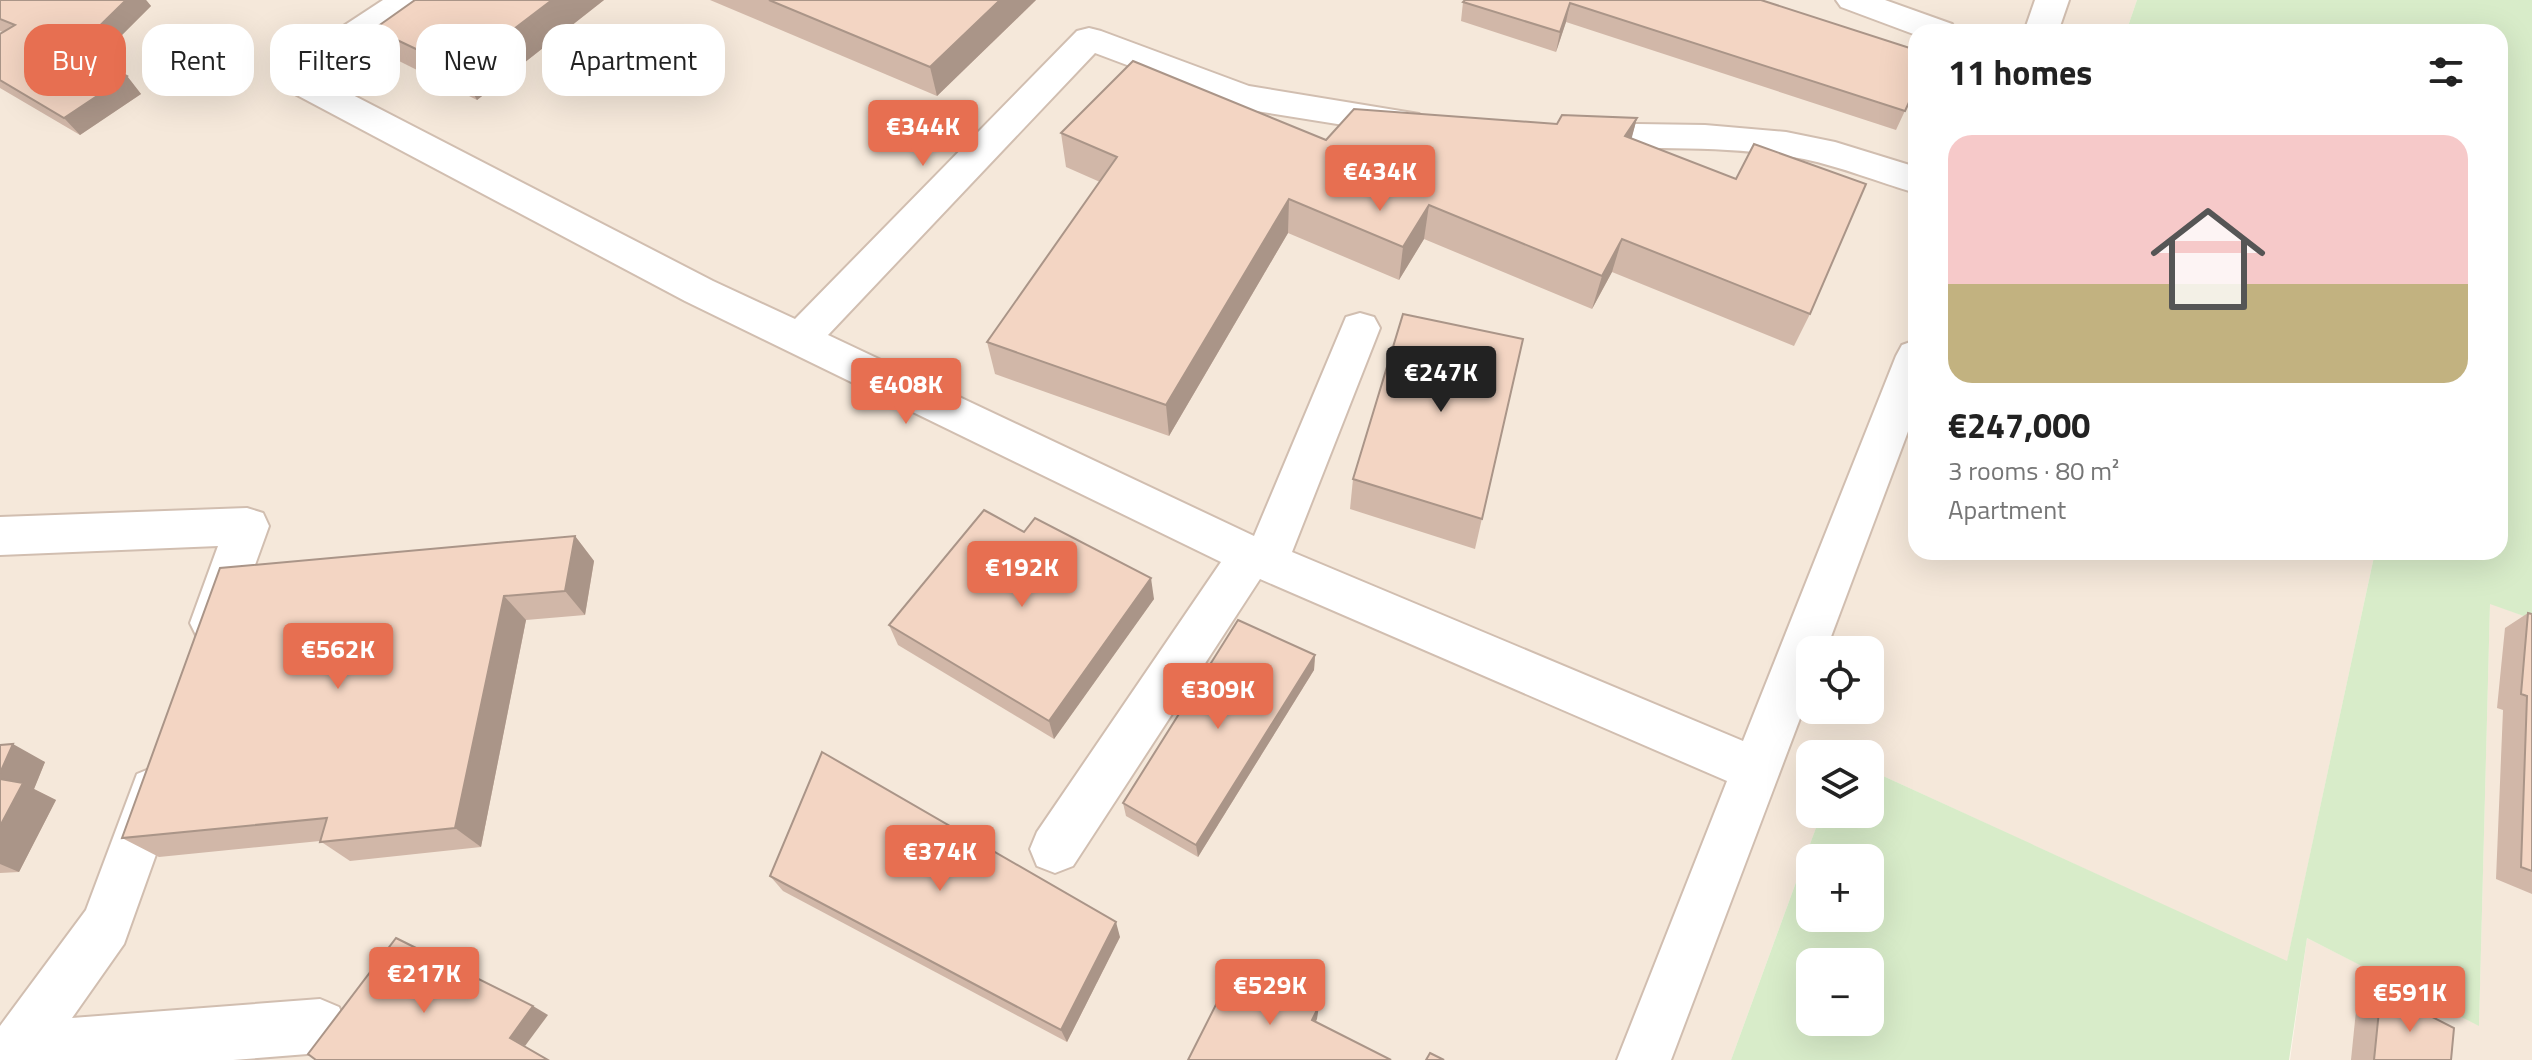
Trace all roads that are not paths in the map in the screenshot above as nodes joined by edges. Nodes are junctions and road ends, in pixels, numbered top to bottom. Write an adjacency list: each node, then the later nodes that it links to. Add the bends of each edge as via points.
1 (406, 0): 10 (street, via 290,77)
2 (1853, 0): 4 (street)
3 (2052, 0): 5 (street)
4 (1918, 24)
5 (2044, 24)
6 (1440, 127): 10 (street, via 1244,97 1089,39)
7 (1531, 133): 8 (street, via 1754,140 1846,157)
8 (1908, 177)
9 (1360, 328): 13 (street)
10 (800, 339): 13 (street)
11 (1908, 377): 16 (street)
12 (0, 536): 14 (street, via 247,526)
13 (1259, 558): 16 (street); 17 (street)
14 (200, 659)
15 (169, 748): 19 (street, via 106,926)
16 (1755, 769): 20 (street)
17 (1055, 849)
18 (320, 1026): 19 (street)
19 (8, 1054)
20 (1644, 1060)

